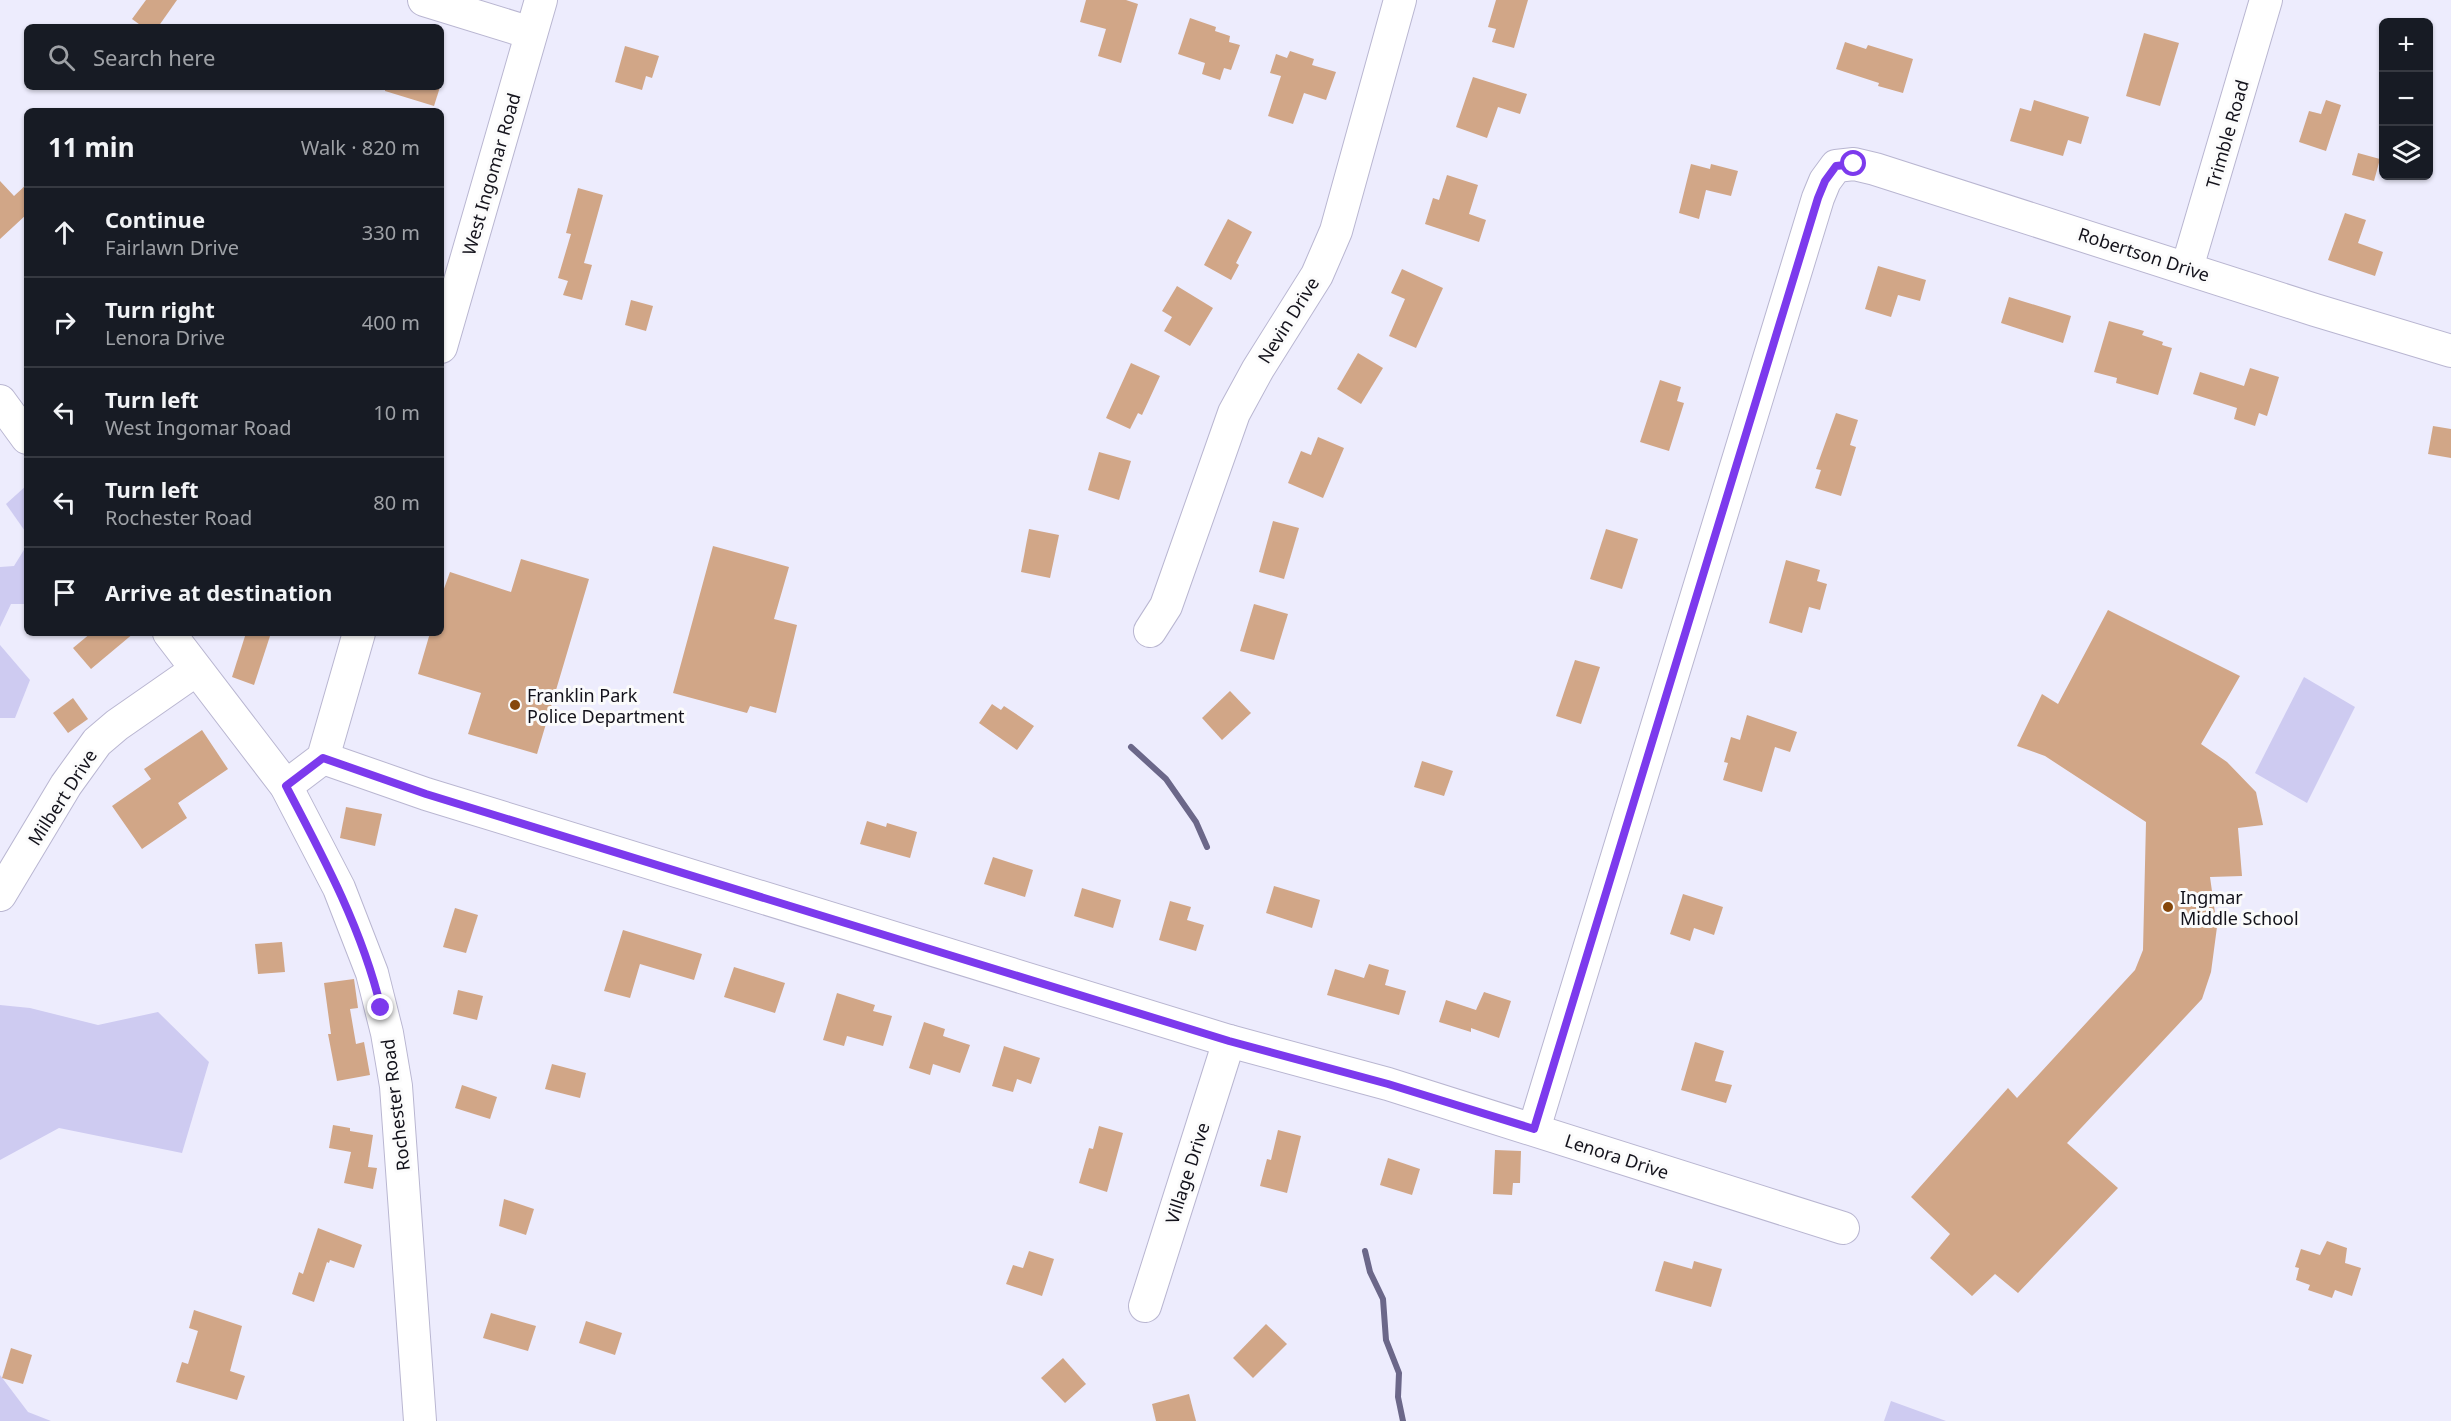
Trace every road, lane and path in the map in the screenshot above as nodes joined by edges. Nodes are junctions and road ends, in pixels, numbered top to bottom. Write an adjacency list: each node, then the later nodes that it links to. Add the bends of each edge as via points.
1 (424, 0): 5 (street)
2 (541, 0): 5 (street, West Ingomar Road)
3 (1400, 0): 11 (street, Nevin Drive, via 1336,231 1317,275 1234,413 1166,606)
4 (2266, 0): 6 (street, Trimble Road)
5 (531, 33): 7 (street, West Ingomar Road)
6 (2187, 268): 8 (street, Robertson Drive); 19 (street, Robertson Drive, via 1875,169 1854,164 1836,166 1818,198)
7 (444, 338)
8 (2451, 351)
9 (0, 401): 10 (street)
10 (24, 434)
11 (1150, 631)
12 (171, 636): 14 (street, Rochester Road)
13 (358, 636): 15 (street)
14 (196, 670): 16 (street, Rochester Road); 17 (street, Milbert Drive, via 97,742 66,785)
15 (323, 758): 16 (street); 18 (street, Lenora Drive, via 426,794)
16 (286, 786): 22 (street, Rochester Road, via 343,897 372,973 387,1033 402,1152)
17 (0, 895)
18 (1229, 1041): 19 (street, Lenora Drive); 21 (street, Village Drive)
19 (1534, 1129): 20 (street, Lenora Drive)
20 (1843, 1228)
21 (1145, 1306)
22 (420, 1421)

